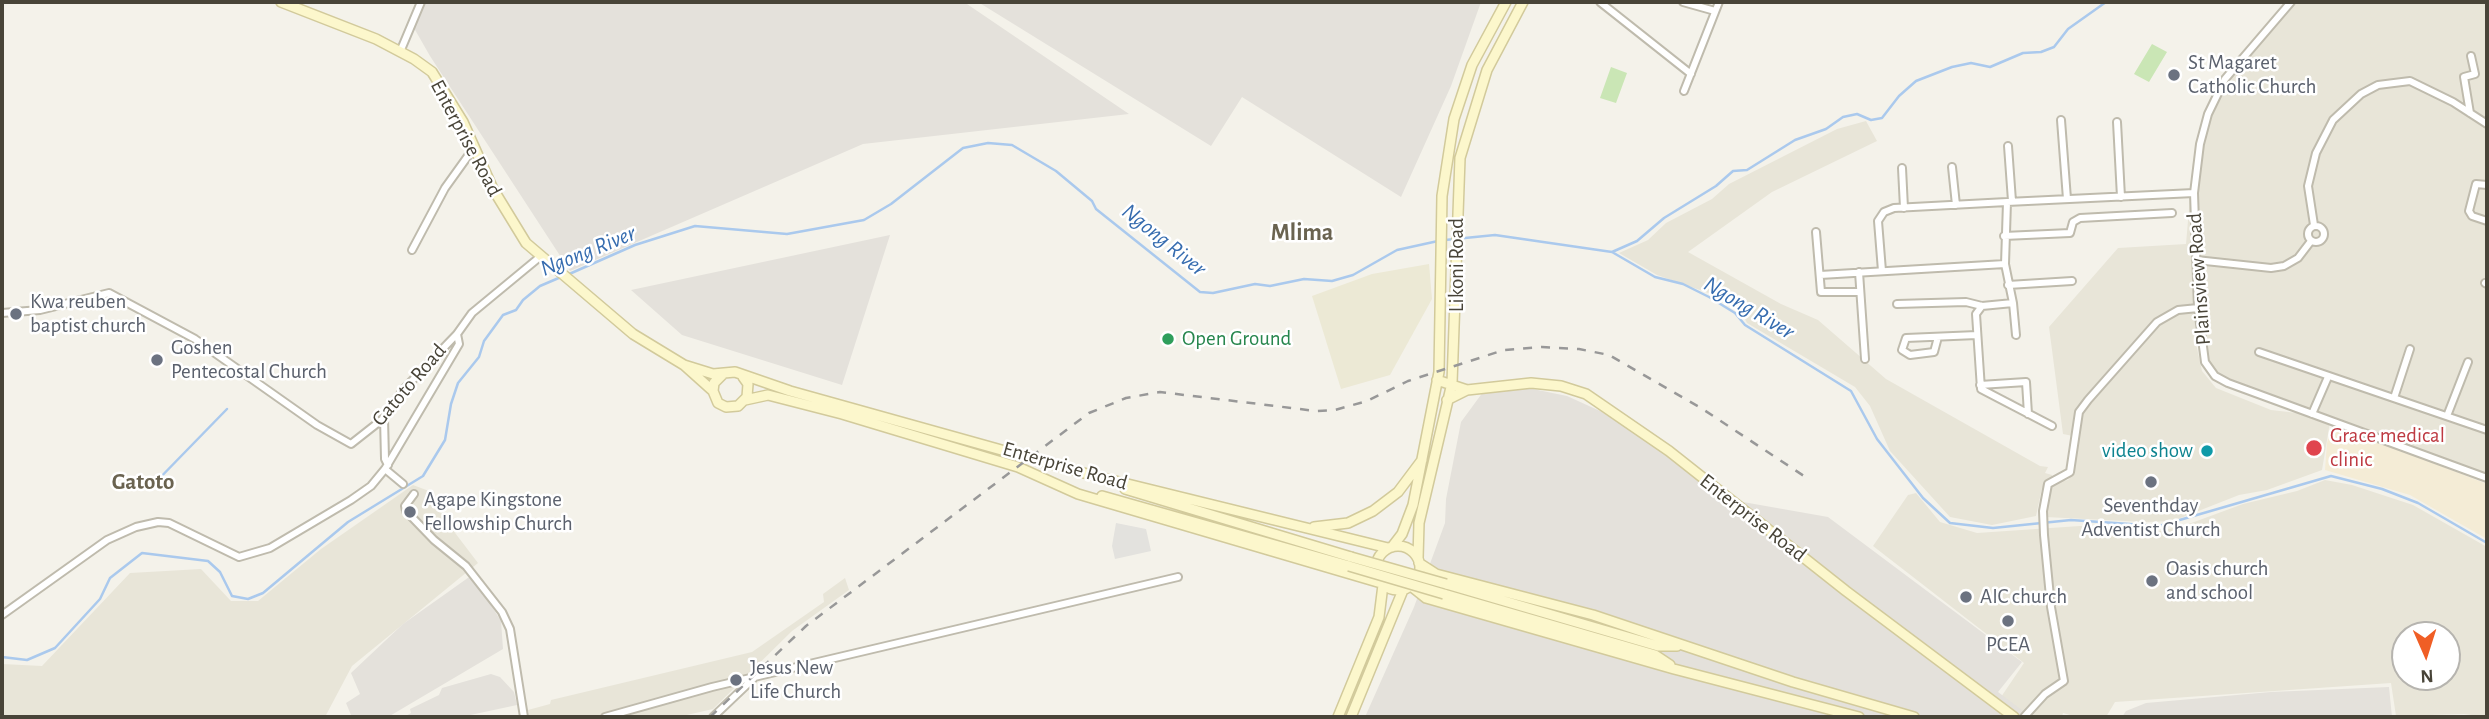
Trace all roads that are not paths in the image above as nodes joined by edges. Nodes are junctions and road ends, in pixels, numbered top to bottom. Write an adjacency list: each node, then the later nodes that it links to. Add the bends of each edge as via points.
1 (281, 2): 10 (main road, Enterprise Road)
2 (421, 2): 10 (street)
3 (1506, 2): 64 (main road, Likoni Road, via 1472,65 1445,160)
4 (1524, 2): 65 (main road, Likoni Road, via 1487,71 1467,128 1457,187)
5 (1600, 2): 12 (street)
6 (1683, 2): 9 (street)
7 (1719, 2): 9 (street)
8 (2291, 2): 23 (street, Plainsview Road, via 2238,59 2216,94 2198,154)
9 (1715, 11): 12 (street)
10 (400, 52): 19 (main road, Enterprise Road, via 432,72 463,122)
11 (2471, 56): 14 (street, via 2475,74 2464,77)
12 (1691, 74): 13 (street)
13 (1684, 91)
14 (2470, 113): 17 (street); 33 (street, via 2410,81 2378,85 2361,94 2333,120 2315,153 2308,187)
15 (2061, 120): 25 (street)
16 (2117, 122): 24 (street)
17 (2487, 124)
18 (2008, 146): 27 (street)
19 (473, 149): 37 (street, via 445,188); 38 (main road, Enterprise Road, via 512,222)
20 (1952, 167): 28 (street)
21 (1902, 168): 29 (street)
22 (2487, 185): 32 (street, via 2476,184 2469,211)
23 (2194, 193): 24 (street); 39 (street, Plainsview Road)
24 (2121, 197): 26 (street)
25 (2067, 199): 26 (street); 27 (street)
26 (2092, 199): 31 (street)
27 (2010, 202): 28 (street); 35 (street)
28 (1956, 205): 29 (street)
29 (1904, 208): 41 (street, via 1889,210 1878,221)
30 (2172, 214): 31 (street)
31 (2093, 216): 35 (street, via 2074,220 2070,233)
32 (2487, 221)
33 (2314, 225): 36 (street, via 2307,236); 36 (street, via 2324,229 2325,235)
34 (1816, 232): 43 (street)
35 (2004, 236): 40 (street)
36 (2311, 241): 39 (street, via 2298,258 2284,266)
37 (412, 250)
38 (541, 256): 52 (street, Gatoto Road, via 472,313); 60 (main road, Enterprise Road, via 633,334)
39 (2196, 260): 50 (street, Plainsview Road)
40 (2004, 264): 41 (street); 45 (street)
41 (1882, 271): 42 (street)
42 (1858, 272): 43 (street); 46 (street)
43 (1819, 275): 46 (street, via 1825,294)
44 (2071, 281): 45 (street)
45 (2008, 285): 47 (street)
46 (1860, 292): 58 (street)
47 (2013, 303): 49 (street); 54 (street)
48 (1897, 304): 49 (street, via 1966,302)
49 (1982, 306): 53 (street, via 1976,311)
50 (2198, 308): 74 (street, Plainsview Road, via 2205,362 2215,376); 106 (street, via 2178,310 2157,322 2088,400 2079,412 2070,472 2048,484 2044,535 2064,681)
51 (2, 313): 76 (street, Gatoto Road, via 40,310 109,293 195,339 348,444)
52 (457, 334): 76 (street, Gatoto Road, via 403,390); 80 (street, via 459,344)
53 (1976, 335): 55 (street); 66 (street)
54 (2016, 335)
55 (1938, 337): 55 (street, via 1934,352 1910,355 1902,350 1906,338)
56 (2410, 349): 69 (street)
57 (2259, 352): 63 (street)
58 (1865, 359)
59 (2468, 362): 75 (street)
60 (684, 365): 61 (main road); 68 (main road)
61 (723, 373): 62 (main road); 68 (main road)
62 (743, 377): 71 (main road, via 748,388); 81 (main road, Enterprise Road)
63 (2328, 377): 69 (street); 74 (street)
64 (1437, 380): 65 (main road); 72 (main road, Likoni Road)
65 (1452, 383): 67 (main road); 70 (main road, Likoni Road)
66 (1980, 385): 73 (street, via 1987,394); 73 (street, via 2026,382)
67 (1467, 390): 70 (main road); 105 (main road, Enterprise Road, via 1538,383 1587,394 1669,451)
68 (713, 391): 71 (main road, via 726,407)
69 (2394, 398): 75 (street)
70 (1449, 399): 72 (main road); 88 (main road, Likoni Road)
71 (745, 400): 85 (main road, Enterprise Road, via 768,395 842,414 1018,467)
72 (1433, 408): 79 (main road, Likoni Road)
73 (2028, 414): 77 (street)
74 (2312, 414): 82 (street, Plainsview Road)
75 (2447, 416): 78 (street)
76 (384, 418): 80 (street)
77 (2052, 426)
78 (2487, 430)
79 (1424, 457): 86 (main road, via 1398,492 1373,512 1348,523); 87 (main road, Likoni Road)
80 (387, 467): 83 (street); 94 (street, via 359,495 253,555 239,557 164,521 127,530)
81 (1091, 475): 86 (main road, Enterprise Road); 95 (main road, bridge, via 1138,493 1658,646)
82 (2487, 478)
83 (403, 484)
84 (414, 494): 98 (street, via 406,511 466,566 502,612 510,629)
85 (1079, 494): 92 (main road, Enterprise Road); 96 (main road, bridge, via 1119,499 1656,655)
86 (1298, 528): 89 (main road, Enterprise Road)
87 (1402, 534): 88 (main road, via 1409,539); 89 (main road, Likoni Road)
88 (1417, 537): 90 (main road, Likoni Road)
89 (1390, 547): 90 (main road, via 1410,549); 92 (main road, via 1376,564)
90 (1419, 561): 93 (main road, via 1419,573); 95 (main road, via 1437,573)
91 (1178, 577): 97 (street)
92 (1382, 584): 93 (main road); 101 (main road, via 1379,617)
93 (1407, 588): 96 (main road); 102 (main road)
94 (2, 615)
95 (1684, 645): 104 (main road)
96 (1674, 669): 103 (main road)
97 (754, 678): 99 (street); 100 (street)
98 (524, 717)
99 (605, 717)
100 (713, 717)
101 (1338, 717)
102 (1351, 717)
103 (1859, 717)
104 (1914, 717)
105 (2014, 717)
106 (2024, 717)

